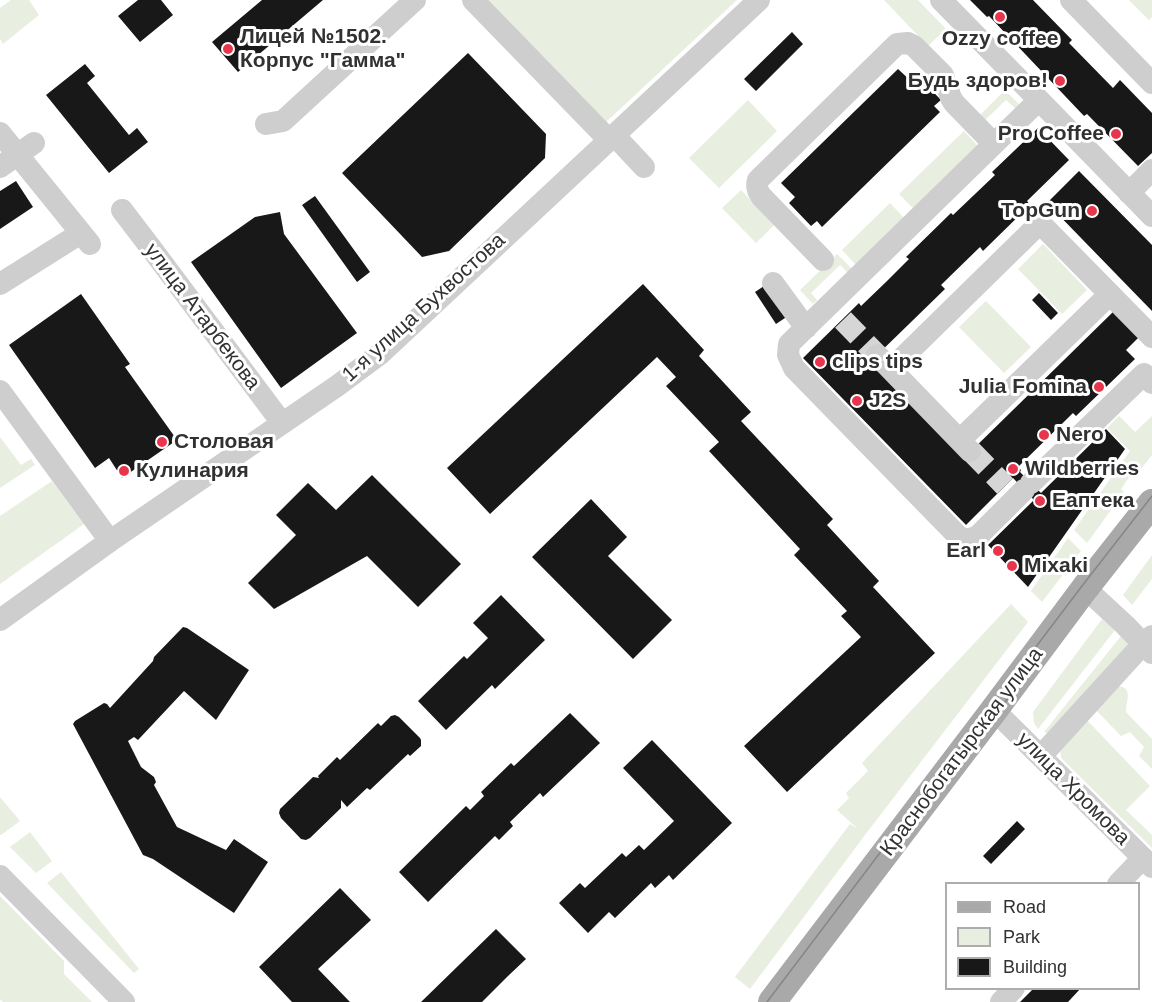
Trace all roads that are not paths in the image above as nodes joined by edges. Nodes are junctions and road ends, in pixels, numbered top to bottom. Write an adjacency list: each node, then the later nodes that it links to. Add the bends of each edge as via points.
1 (415, 0): 8 (street, via 283,121)
2 (473, 0): 10 (street)
3 (759, 0): 10 (street, 1-я улица Бухвостова)
4 (941, 0): 7 (street)
5 (1071, 0): 6 (street)
6 (1147, 67)
7 (1039, 100): 11 (street); 15 (street, via 1095,172)
8 (266, 124)
9 (0, 133): 12 (street)
10 (612, 138): 13 (street); 26 (street, 1-я улица Бухвостова, via 380,354)
11 (994, 144): 18 (street, via 952,100 940,72 914,46 897,45 758,180 761,196); 22 (street, via 836,313)
12 (17, 155): 20 (street, via 86,238)
13 (644, 167)
14 (1152, 170): 15 (street)
15 (1129, 192): 17 (street)
16 (122, 210): 26 (street, улица Атарбекова)
17 (1152, 216)
18 (823, 260)
19 (773, 283): 22 (street)
20 (0, 284)
21 (1110, 294): 21 (street, via 965,446 884,362 1040,222); 23 (street)
22 (806, 328): 24 (street, via 789,344 789,362 794,369 956,535 966,540 975,538 1019,489 1144,374)
23 (1152, 337)
24 (1152, 382)
25 (0, 392): 28 (street)
26 (282, 423): 28 (street, 1-я улица Бухвостова)
27 (1152, 502): 29 (main road, Краснобогатырская улица)
28 (110, 541): 30 (street, 1-я улица Бухвостова)
29 (1085, 588): 31 (street); 32 (main road, Краснобогатырская улица)
30 (0, 620)
31 (1149, 644): 33 (street)
32 (994, 710): 33 (street, улица Хромова); 39 (main road, Краснобогатырская улица)
33 (1041, 756): 34 (street, улица Хромова)
34 (1147, 863): 36 (street)
35 (0, 876): 38 (street)
36 (1121, 882)
37 (1012, 990): 40 (street)
38 (124, 1002)
39 (772, 1002)
40 (1001, 1002)

